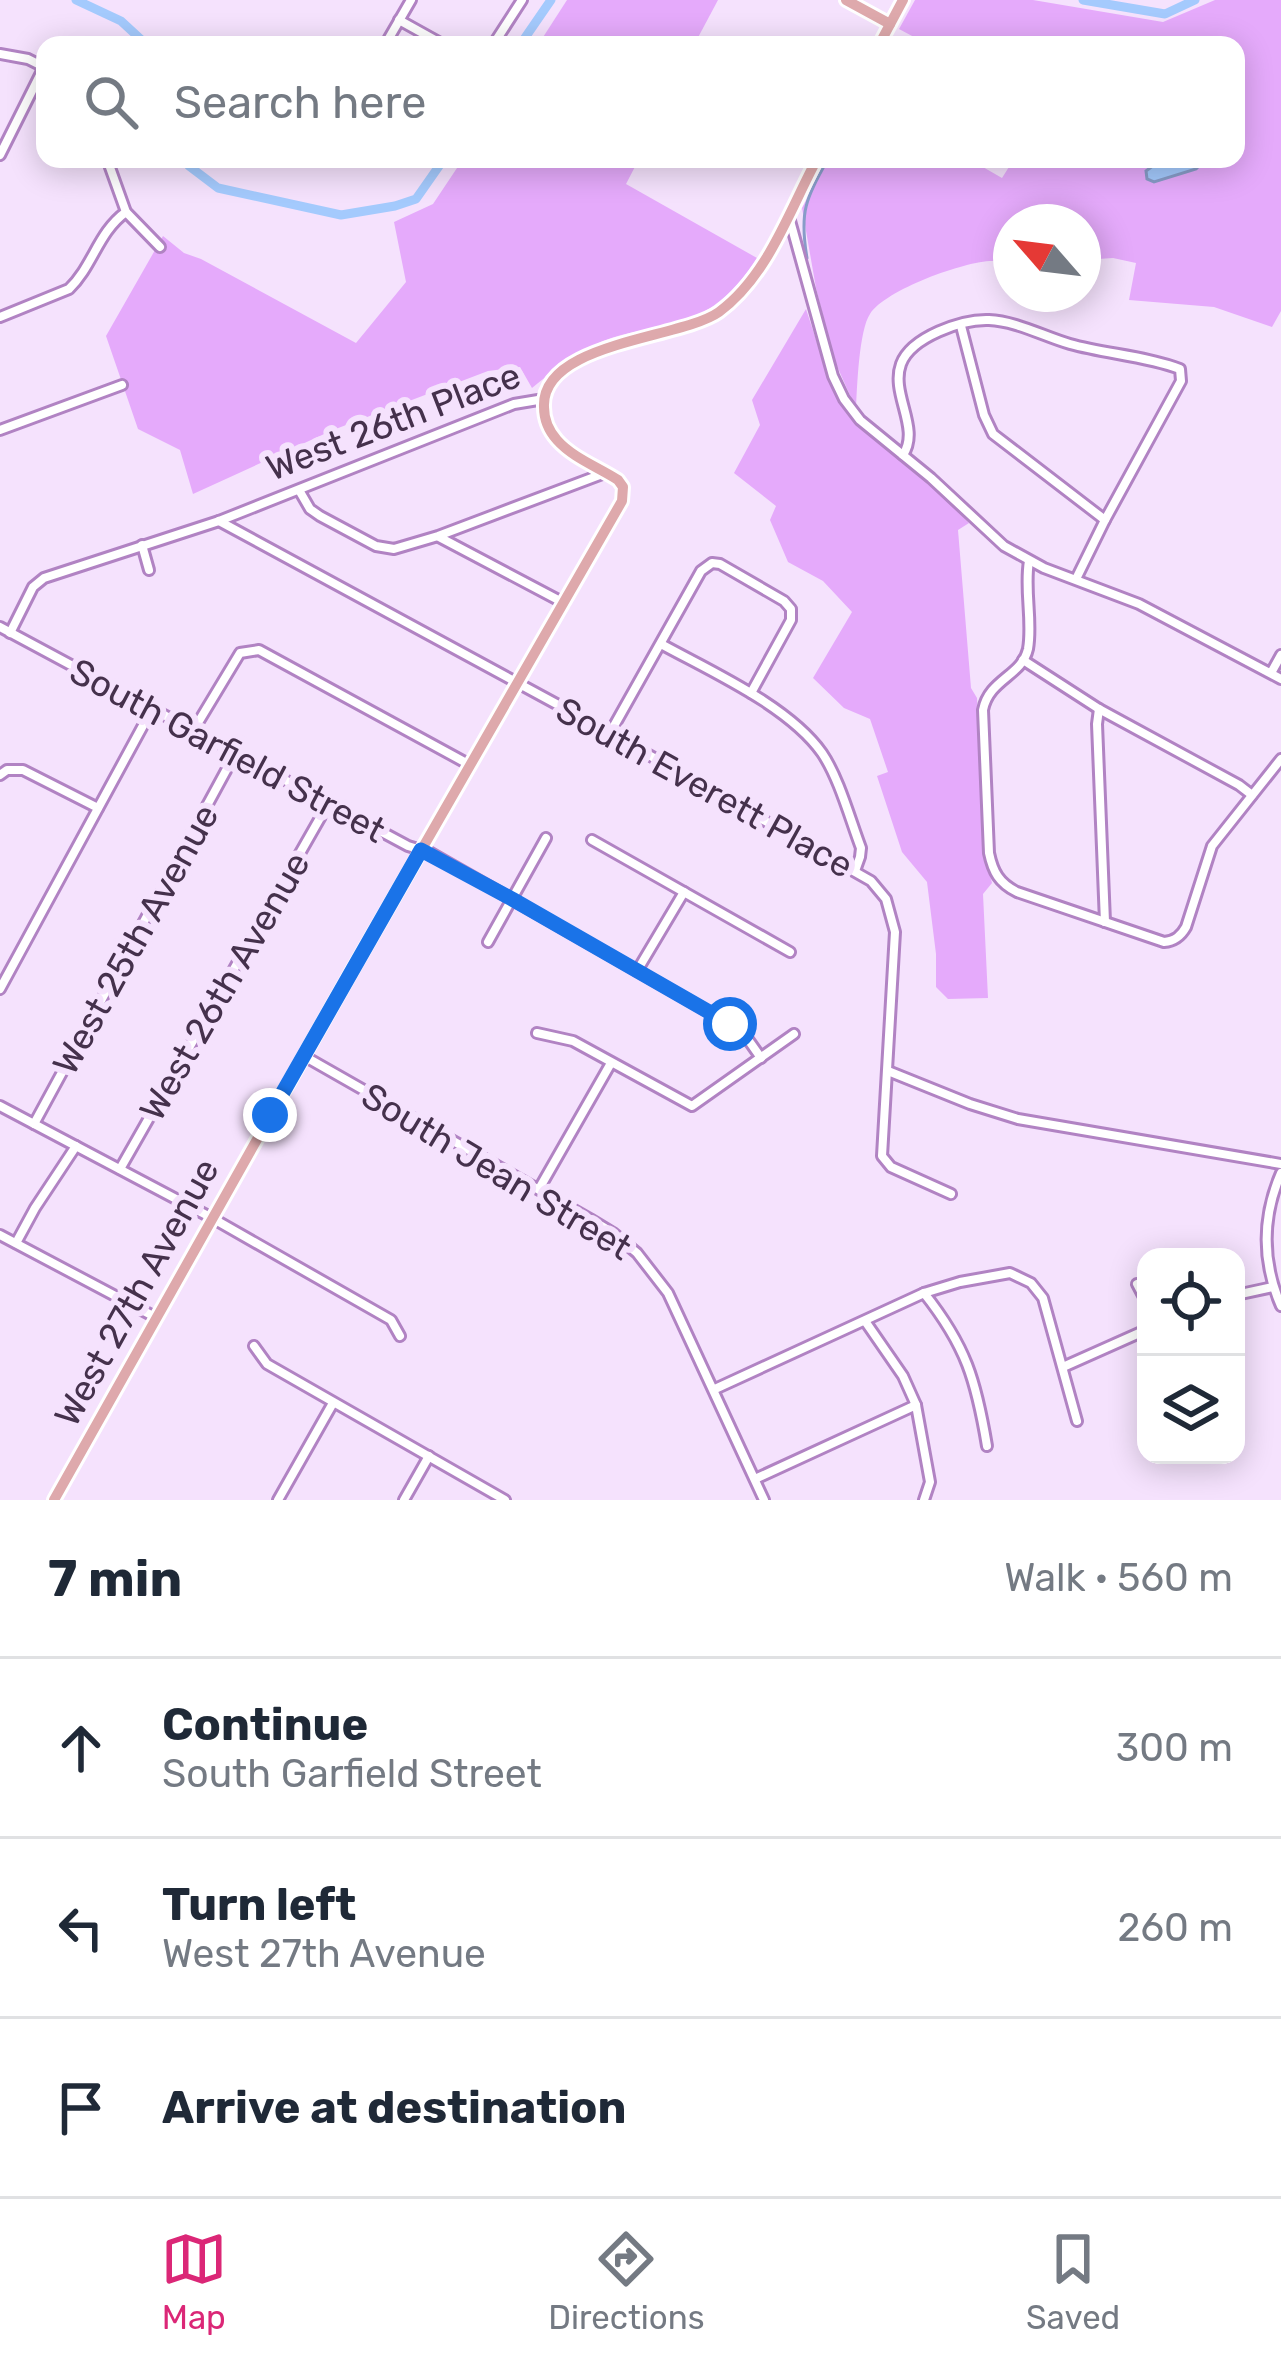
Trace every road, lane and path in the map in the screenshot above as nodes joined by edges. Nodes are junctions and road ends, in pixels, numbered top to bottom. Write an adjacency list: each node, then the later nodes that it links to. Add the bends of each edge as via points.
1 (411, 0): 5 (street)
2 (522, 0): 9 (street)
3 (846, 0): 6 (main road)
4 (903, 0): 6 (main road)
5 (399, 20): 7 (street); 8 (street)
6 (890, 24): 10 (main road)
7 (390, 36)
8 (428, 36)
9 (499, 36)
10 (884, 36)
11 (0, 54): 12 (street)
12 (36, 63)
13 (36, 85): 14 (street)
14 (0, 155)
15 (109, 168): 17 (street)
16 (813, 168): 18 (main road)
17 (126, 212): 19 (street); 20 (street, via 69,289)
18 (788, 215): 23 (main road, West 26th Place, via 755,275 721,310 593,352 557,376); 25 (street, via 837,386 860,420)
19 (160, 247)
20 (0, 317)
21 (961, 326): 25 (street, via 918,341 901,364 910,439); 29 (street, via 993,434); 29 (street, via 997,321 1182,373)
22 (122, 385): 24 (street)
23 (544, 399): 26 (main road, via 557,441); 27 (street, West 26th Place)
24 (0, 430)
25 (903, 455): 32 (street)
26 (606, 473): 30 (street); 35 (main road, West 27th Avenue, via 623,487 620,506)
27 (298, 490): 28 (street, West 26th Place); 30 (street, via 310,509 376,546)
28 (219, 520): 31 (street, West 26th Place); 43 (street, South Everett Place)
29 (1105, 520): 34 (street)
30 (437, 536): 35 (street)
31 (142, 545): 33 (street); 37 (street, West 26th Place, via 44,578)
32 (1029, 561): 34 (street); 40 (street)
33 (149, 570)
34 (1076, 579): 41 (street)
35 (565, 603): 43 (main road, West 27th Avenue)
36 (0, 627): 37 (street, South Garfield Street)
37 (10, 633): 45 (street, South Garfield Street)
38 (661, 644): 44 (street); 44 (street, via 701,571 720,564 790,609); 48 (street)
39 (1281, 655): 41 (street)
40 (1023, 660): 46 (street); 62 (street, via 992,688 983,710 989,853 1009,887)
41 (1271, 673): 42 (street)
42 (1281, 679)
43 (518, 683): 48 (street, South Everett Place); 51 (main road, West 27th Avenue)
44 (751, 693): 59 (street, via 821,753 861,848)
45 (152, 709): 47 (street, South Garfield Street); 55 (street)
46 (1099, 709): 53 (street); 62 (street)
47 (193, 731): 49 (street, South Garfield Street); 51 (street, via 235,659 259,650)
48 (610, 733): 59 (street, South Everett Place)
49 (236, 754): 54 (street, South Garfield Street); 74 (street, West 25th Avenue)
50 (1281, 759): 53 (street)
51 (470, 765): 58 (main road, West 27th Avenue)
52 (0, 775): 55 (street, via 23,770)
53 (1252, 795): 62 (street, via 1212,846 1180,937 1164,942)
54 (328, 804): 58 (street, South Garfield Street); 76 (street, West 26th Avenue)
55 (98, 808): 66 (street)
56 (546, 838): 61 (street)
57 (592, 840): 60 (street)
58 (421, 850): 61 (street, South Garfield Street); 69 (main road, West 27th Avenue)
59 (854, 871): 72 (street, South Everett Place, via 886,899 894,923)
60 (684, 892): 64 (street); 65 (street)
61 (512, 899): 63 (street); 65 (street, South Garfield Street)
62 (1105, 922)
63 (488, 942)
64 (790, 952)
65 (638, 971): 70 (street, South Garfield Street, via 730,1024)
66 (0, 989)
67 (537, 1033): 71 (street, via 573,1041)
68 (794, 1034): 70 (street)
69 (304, 1056): 78 (street, South Jean Street); 80 (main road, West 27th Avenue)
70 (760, 1058): 71 (street, via 692,1106)
71 (611, 1063): 78 (street)
72 (888, 1071): 77 (street, via 1018,1119); 79 (street, South Everett Place, via 885,1163)
73 (0, 1106): 74 (street)
74 (34, 1124): 75 (street)
75 (76, 1146): 76 (street); 82 (street)
76 (120, 1169): 80 (street)
77 (1281, 1169): 83 (street, via 1266,1230)
78 (539, 1189): 93 (street, South Jean Street, via 613,1233 647,1264)
79 (951, 1194)
80 (212, 1217): 87 (main road, West 27th Avenue); 90 (street, via 392,1320)
81 (0, 1235): 82 (street)
82 (16, 1243): 87 (street)
83 (1273, 1287): 85 (street); 86 (street)
84 (924, 1293): 88 (street); 92 (street, via 995,1274 1031,1283); 97 (street, via 961,1346)
85 (1245, 1293)
86 (1281, 1306)
87 (155, 1317): 101 (main road, West 27th Avenue)
88 (865, 1321): 93 (street); 95 (street)
89 (1137, 1334): 92 (street)
90 (400, 1336)
91 (254, 1346): 94 (street, via 267,1364)
92 (1063, 1367): 96 (street)
93 (715, 1389): 99 (street, South Jean Street)
94 (334, 1402): 98 (street); 102 (street)
95 (916, 1405): 99 (street); 100 (street)
96 (1077, 1421)
97 (987, 1446)
98 (429, 1456): 103 (street); 104 (street)
99 (755, 1479): 105 (street, South Jean Street)
100 (926, 1497)
101 (54, 1500)
102 (278, 1500)
103 (404, 1500)
104 (505, 1500)
105 (764, 1500)

